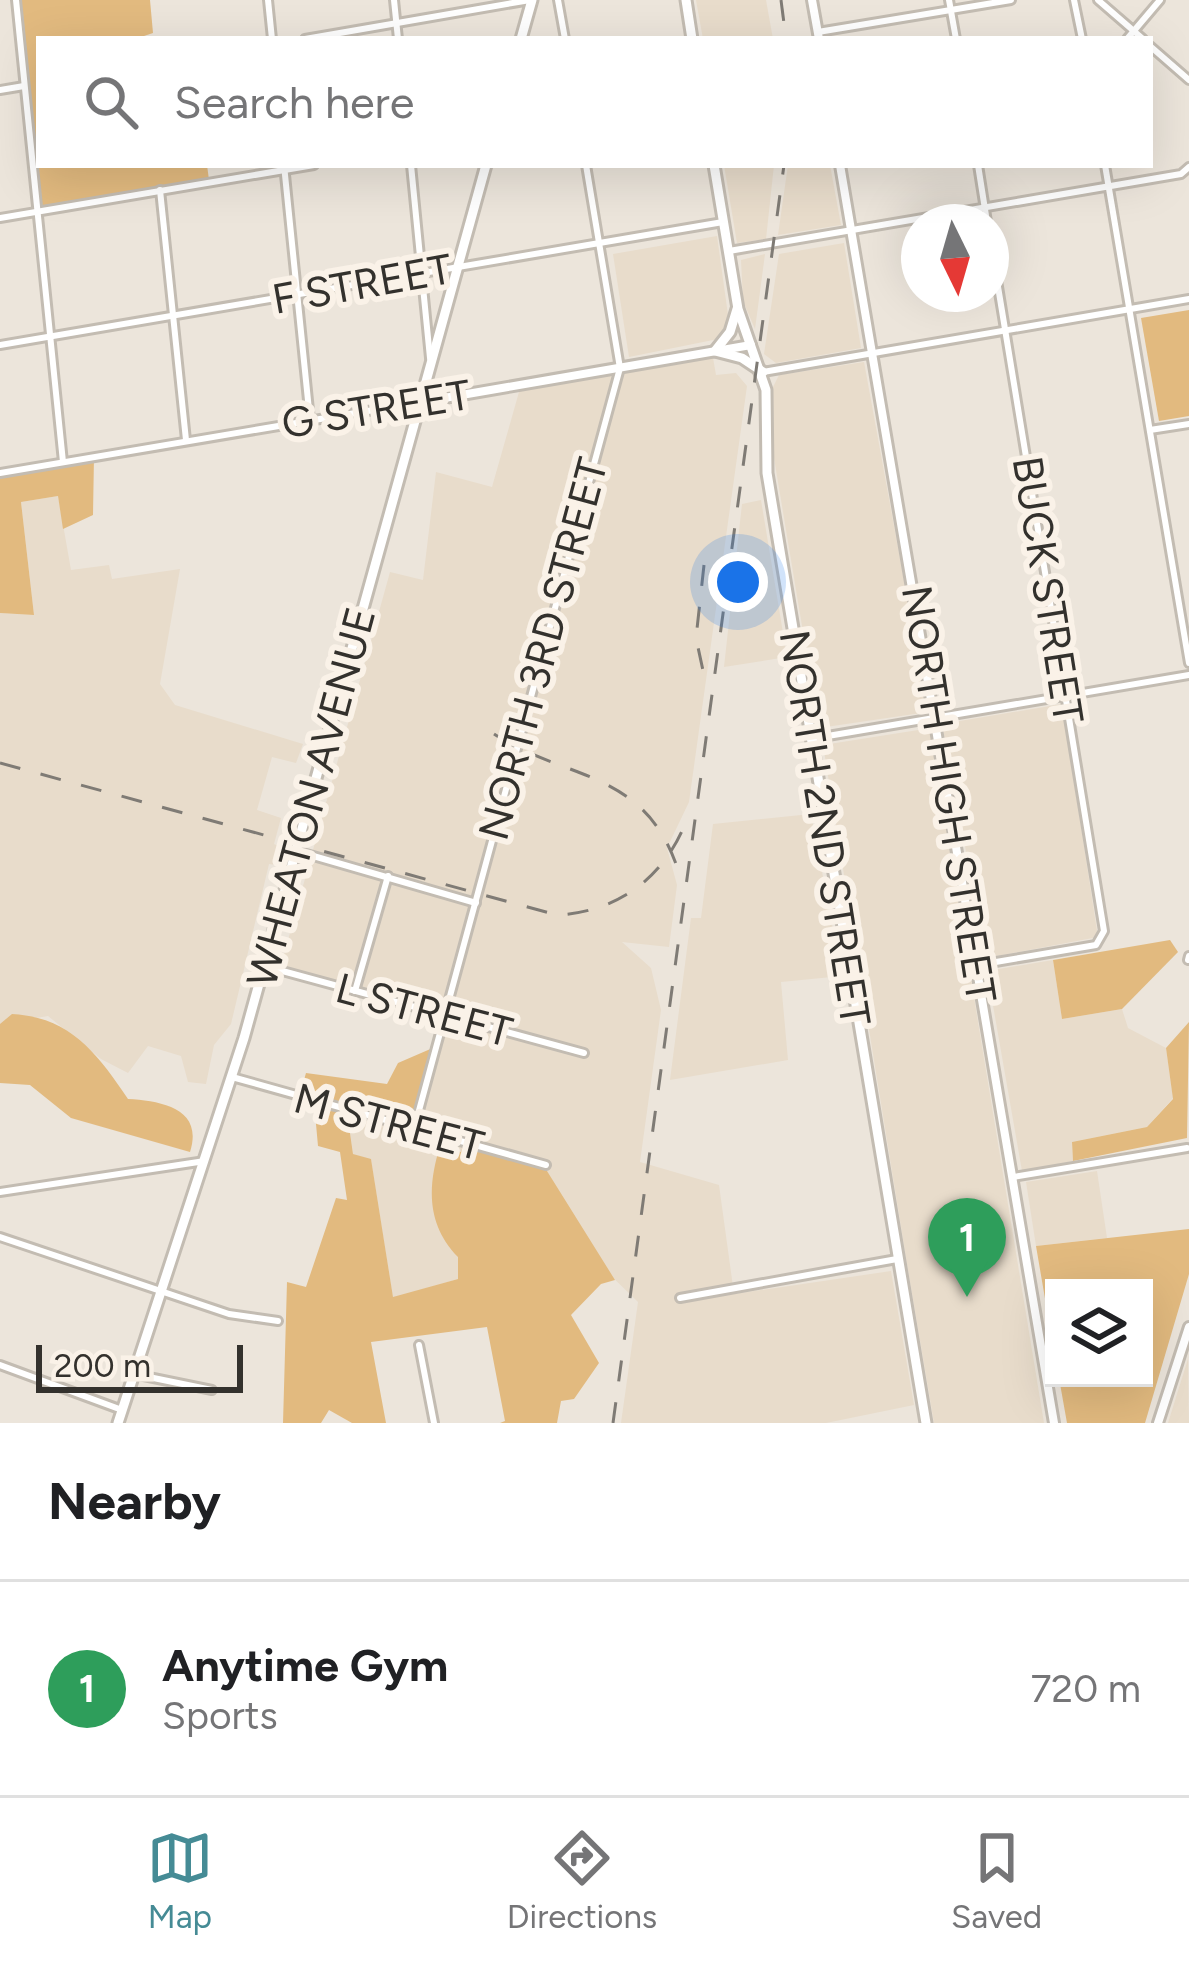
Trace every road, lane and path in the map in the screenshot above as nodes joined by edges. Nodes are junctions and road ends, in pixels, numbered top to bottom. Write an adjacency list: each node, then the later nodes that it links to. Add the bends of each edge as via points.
1 (16, 0): 29 (street)
2 (268, 0): 17 (street)
3 (394, 0): 14 (street)
4 (531, 0): 14 (street); 20 (main road)
5 (558, 0): 21 (street)
6 (686, 0): 22 (main road)
7 (812, 0): 16 (street)
8 (950, 0): 13 (street)
9 (1011, 0): 13 (street)
10 (1074, 0): 24 (street)
11 (1098, 0): 15 (street)
12 (1160, 0): 15 (street)
13 (951, 10): 16 (street); 23 (street)
14 (397, 22): 18 (street); 19 (street)
15 (1133, 31): 25 (street); 26 (street)
16 (818, 35)
17 (272, 36)
18 (321, 36)
19 (398, 36)
20 (522, 36)
21 (564, 36)
22 (692, 36)
23 (955, 36)
24 (1081, 36)
25 (1129, 36)
26 (1139, 36)
27 (1153, 49): 28 (street)
28 (1189, 80)
29 (25, 86): 30 (street); 45 (street)
30 (0, 91)
31 (1189, 167): 41 (street)
32 (279, 168): 42 (street)
33 (284, 168): 54 (street)
34 (411, 168): 53 (street)
35 (485, 168): 52 (main road, WHEATON AVENUE)
36 (586, 168): 50 (street, NORTH 3RD STREET)
37 (714, 168): 47 (main road, NORTH 2ND STREET)
38 (841, 168): 49 (street, NORTH HIGH STREET)
39 (978, 168): 43 (street)
40 (1106, 168): 41 (street)
41 (1109, 187): 44 (street); 57 (street)
42 (160, 190): 45 (street); 59 (street)
43 (984, 204)
44 (1009, 204)
45 (38, 212): 46 (street); 61 (street)
46 (0, 218)
47 (723, 222): 50 (street, F STREET); 51 (main road, NORTH 2ND STREET)
48 (901, 222): 49 (street)
49 (851, 230): 51 (street); 65 (street, NORTH HIGH STREET)
50 (599, 243): 52 (street, F STREET); 67 (street, NORTH 3RD STREET)
51 (729, 251): 56 (main road, NORTH 2ND STREET)
52 (458, 267): 53 (street, F STREET); 66 (main road, WHEATON AVENUE)
53 (422, 273): 54 (street, F STREET); 66 (street)
54 (297, 295): 59 (street, F STREET); 70 (street)
55 (1189, 299): 57 (street)
56 (737, 305): 63 (main road, NORTH 2ND STREET); 64 (main road)
57 (1130, 309): 60 (street); 72 (street)
58 (1002, 312): 60 (street, BUCK STREET)
59 (173, 316): 61 (street, F STREET); 73 (street)
60 (1005, 330): 65 (street); 78 (street, BUCK STREET)
61 (50, 337): 62 (street, F STREET); 74 (street)
62 (0, 345)
63 (751, 345): 64 (street, G STREET); 68 (main road, NORTH 2ND STREET)
64 (715, 351): 67 (street, G STREET); 68 (main road)
65 (872, 352): 68 (street); 79 (street, NORTH HIGH STREET)
66 (431, 363): 69 (main road, WHEATON AVENUE)
67 (620, 368): 69 (street, G STREET); 83 (street, NORTH 3RD STREET)
68 (763, 372): 80 (main road, NORTH 2ND STREET, via 767,473)
69 (421, 402): 70 (street, G STREET); 81 (main road, WHEATON AVENUE)
70 (310, 420): 73 (street, G STREET)
71 (1189, 424): 72 (street)
72 (1150, 430): 76 (street)
73 (186, 440): 74 (street, G STREET)
74 (63, 462): 75 (street, G STREET)
75 (0, 472)
76 (1189, 663)
77 (1189, 675): 78 (street)
78 (1065, 695): 79 (street); 84 (street, BUCK STREET, via 1104,936 1096,945)
79 (936, 718): 80 (street); 84 (street, NORTH HIGH STREET)
80 (810, 739): 97 (main road, NORTH 2ND STREET)
81 (296, 851): 82 (street); 85 (main road, WHEATON AVENUE)
82 (388, 876): 83 (street); 86 (street)
83 (476, 903): 87 (street, NORTH 3RD STREET)
84 (977, 965): 94 (street, NORTH HIGH STREET)
85 (264, 966): 86 (street, L STREET); 89 (main road, WHEATON AVENUE)
86 (355, 991): 87 (street, L STREET)
87 (446, 1016): 88 (street, L STREET); 90 (street, NORTH 3RD STREET)
88 (584, 1053)
89 (232, 1077): 90 (street, M STREET); 92 (main road, WHEATON AVENUE)
90 (414, 1130): 93 (street, M STREET)
91 (1187, 1148): 94 (street)
92 (205, 1161): 95 (street); 98 (main road, WHEATON AVENUE)
93 (546, 1165)
94 (1013, 1177): 110 (street, NORTH HIGH STREET)
95 (0, 1192)
96 (0, 1237): 98 (street)
97 (898, 1259): 99 (street); 109 (main road, NORTH 2ND STREET)
98 (161, 1291): 100 (street); 104 (main road, WHEATON AVENUE)
99 (680, 1298)
100 (278, 1322)
101 (1189, 1328): 111 (street)
102 (419, 1345): 108 (street)
103 (0, 1365): 106 (street)
104 (134, 1374): 105 (street); 106 (main road, WHEATON AVENUE)
105 (212, 1390)
106 (122, 1410): 107 (main road, WHEATON AVENUE)
107 (118, 1423)
108 (434, 1423)
109 (926, 1423)
110 (1054, 1423)
111 (1158, 1423)

